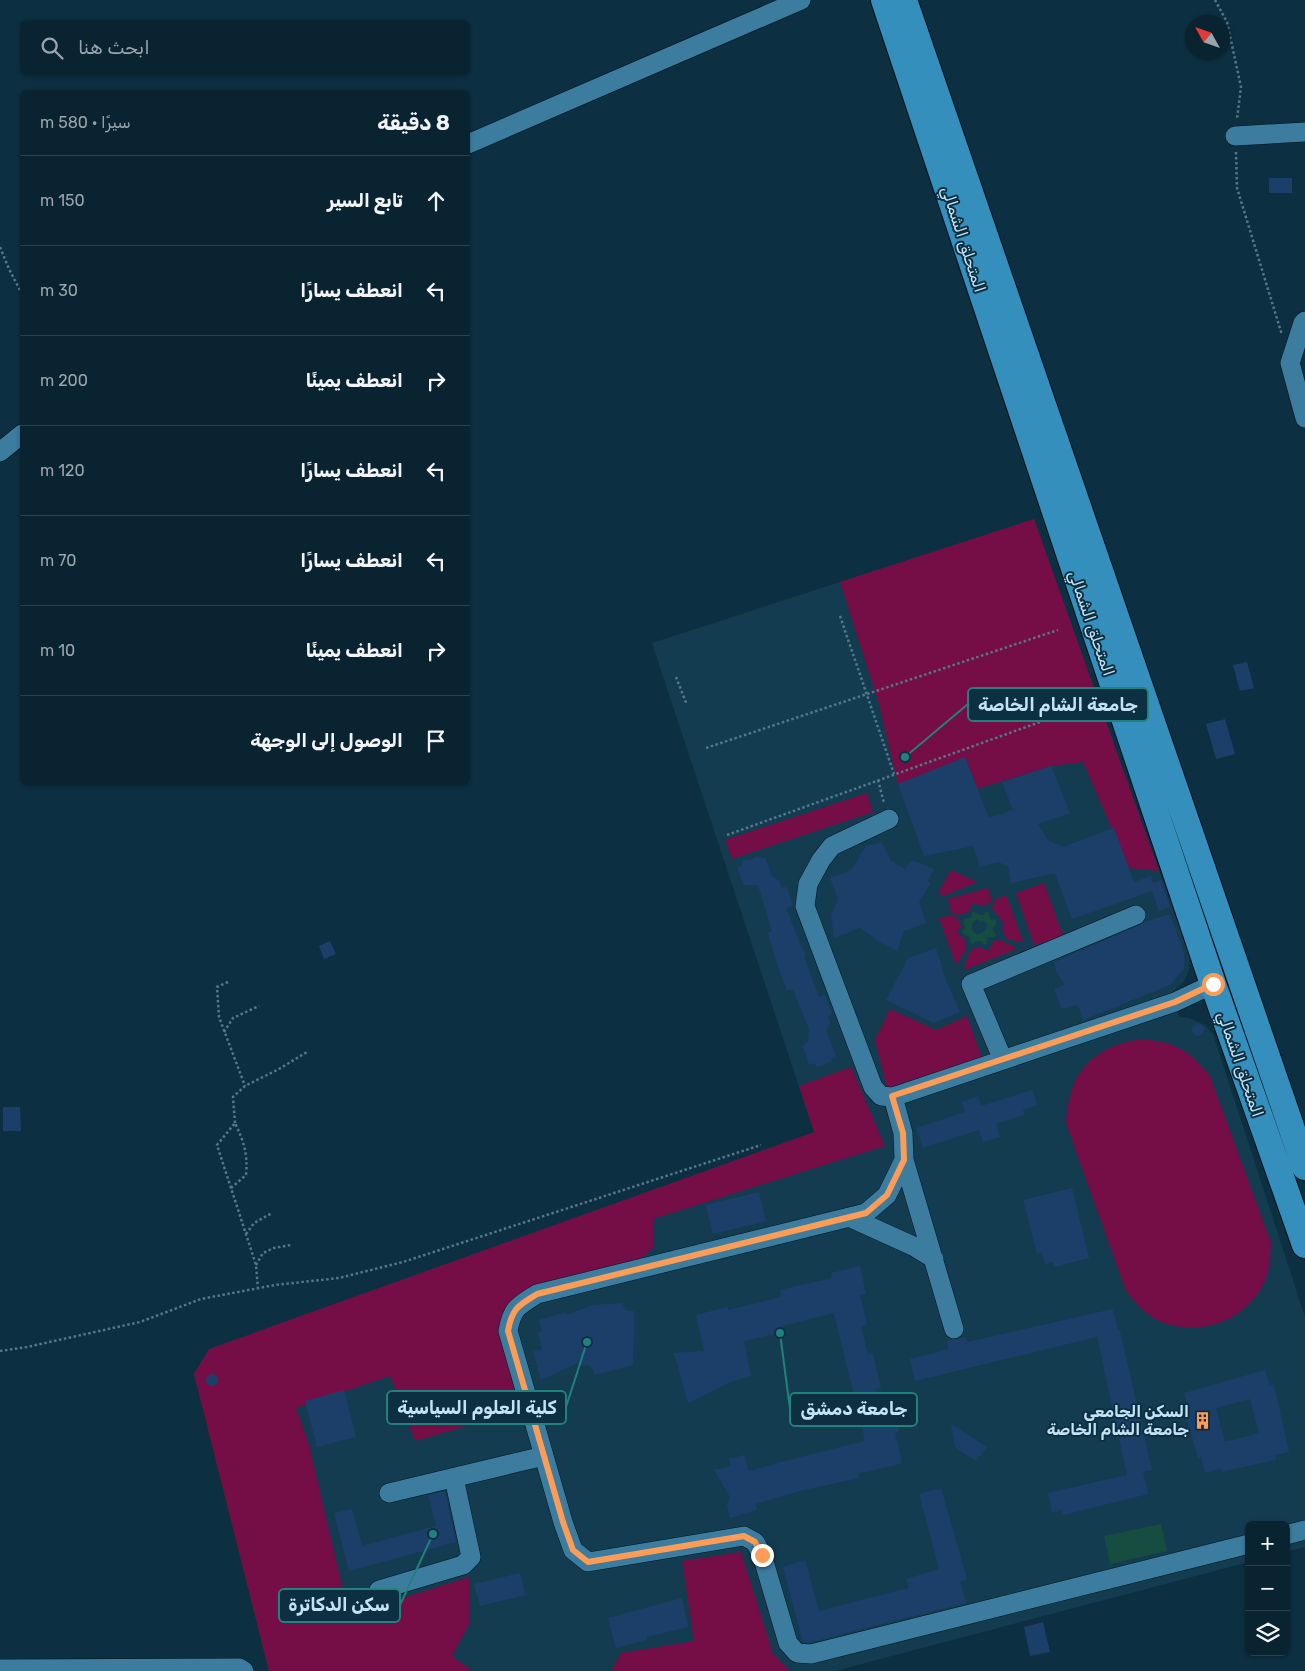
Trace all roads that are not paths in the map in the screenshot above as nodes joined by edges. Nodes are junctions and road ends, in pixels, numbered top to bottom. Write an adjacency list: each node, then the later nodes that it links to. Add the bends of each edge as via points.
1 (801, 0): 6 (street)
2 (884, 0): 14 (highway, المتحلق الشمالي)
3 (904, 0): 13 (highway, المتحلق الشمالي)
4 (1305, 132): 5 (street)
5 (1235, 136)
6 (470, 143)
7 (1305, 321): 8 (street, via 1290,363)
8 (1305, 418)
9 (20, 436): 10 (street)
10 (0, 452)
11 (889, 819): 16 (street, via 832,846 808,884 805,906 873,1087 881,1096)
12 (1136, 915): 15 (street, via 971,984)
13 (1240, 977): 14 (highway); 18 (highway, المتحلق الشمالي)
14 (1213, 984): 15 (street, via 1175,1002); 20 (highway, المتحلق الشمالي)
15 (1003, 1060): 16 (street)
16 (892, 1096): 17 (street, via 903,1133)
17 (904, 1160): 19 (street, via 887,1195 866,1213); 21 (street)
18 (1305, 1167)
19 (849, 1217): 21 (street); 23 (street, via 537,1294 520,1305 510,1316 508,1331)
20 (1305, 1245)
21 (934, 1259): 22 (street)
22 (954, 1329)
23 (544, 1456): 24 (street); 28 (street, via 573,1550 588,1562 744,1536 755,1542 762,1555 788,1642 797,1653 811,1654)
24 (454, 1478): 25 (street); 29 (street, via 471,1557 463,1565)
25 (389, 1493)
26 (1305, 1530): 27 (street)
27 (1290, 1534)
28 (1245, 1545)
29 (378, 1590)
30 (0, 1669): 31 (street, via 239,1668)
31 (244, 1671)

